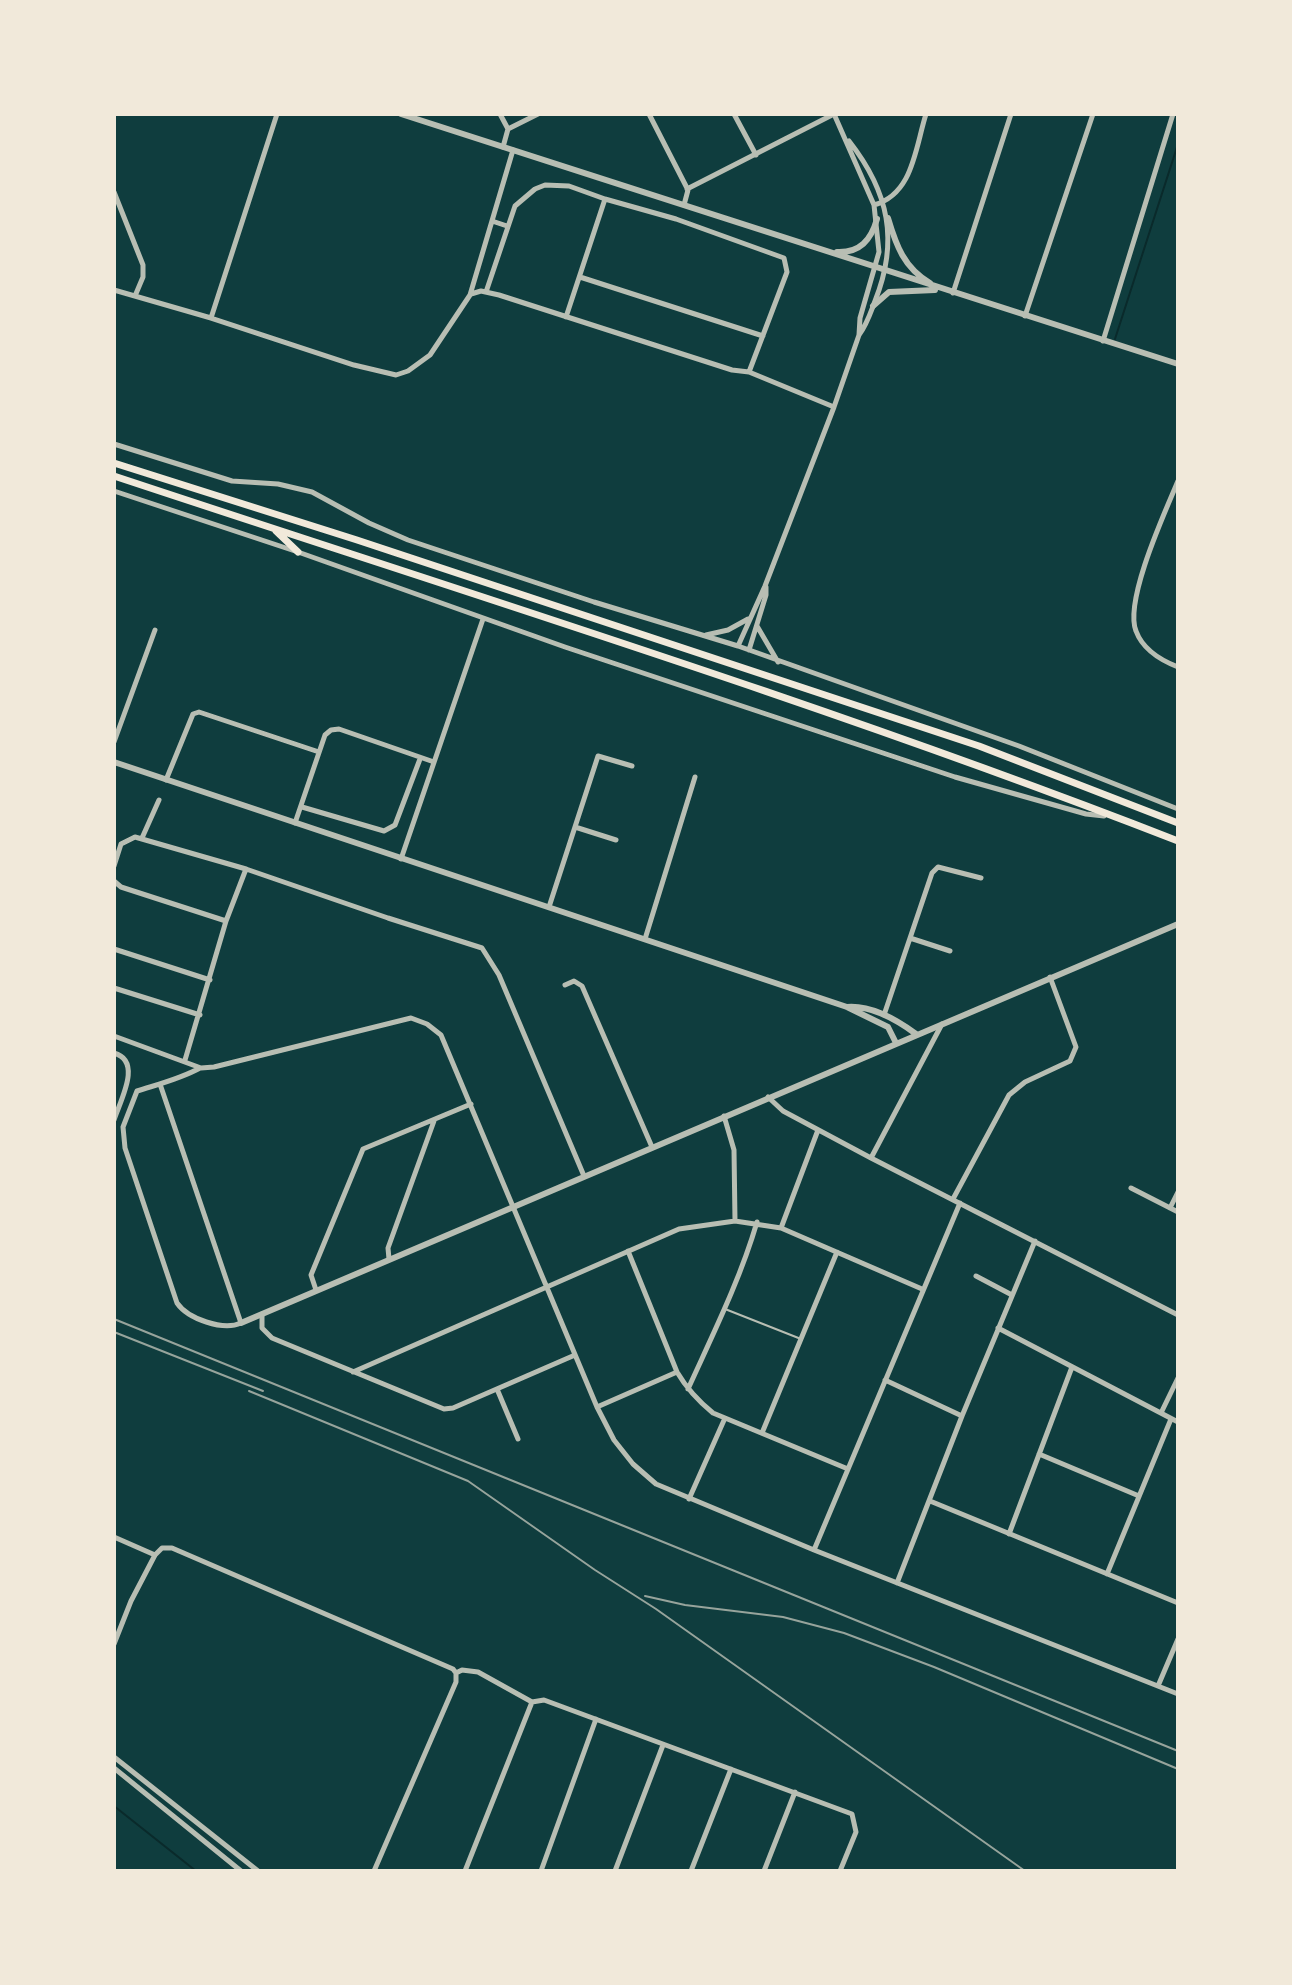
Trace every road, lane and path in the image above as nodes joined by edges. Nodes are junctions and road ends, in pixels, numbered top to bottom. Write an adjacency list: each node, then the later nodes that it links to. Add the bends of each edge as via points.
1 (277, 114): 40 (street)
2 (401, 114): 14 (street)
3 (500, 114): 12 (street)
4 (538, 114): 12 (street)
5 (649, 114): 17 (street)
6 (734, 114): 16 (street)
7 (834, 114): 13 (street); 16 (street)
8 (926, 114): 20 (street, via 901,190)
9 (1011, 114): 34 (street)
10 (1093, 114): 39 (street)
11 (1173, 114): 43 (street)
12 (508, 129): 14 (street)
13 (844, 134): 20 (street, via 866,165); 22 (street)
14 (503, 147): 15 (street)
15 (513, 150): 21 (street); 25 (street)
16 (756, 155): 17 (street)
17 (687, 189): 21 (street)
18 (114, 192): 36 (street, via 143,265)
19 (605, 199): 26 (street, via 563,184 545,185 515,206); 30 (street); 42 (street, via 784,258 787,272)
20 (882, 203): 22 (street); 23 (street)
21 (684, 205): 27 (street)
22 (874, 205): 24 (street)
23 (888, 218): 29 (street); 32 (street, via 902,256 920,278)
24 (877, 219): 27 (street, via 865,243 852,251); 28 (street)
25 (492, 221): 26 (street); 35 (street)
26 (507, 226): 33 (street)
27 (829, 251): 28 (street)
28 (875, 267): 29 (street); 41 (street)
29 (886, 270): 32 (street); 37 (street)
30 (580, 277): 38 (street); 42 (street)
31 (114, 290): 36 (street)
32 (942, 290): 34 (street); 37 (street, via 897,290)
33 (486, 292): 35 (street); 38 (street)
34 (953, 294): 39 (street)
35 (470, 295): 40 (street, via 430,355 396,375)
36 (135, 296): 40 (street)
37 (873, 306): 41 (street)
38 (566, 317): 45 (street)
39 (1025, 317): 43 (street)
40 (211, 318)
41 (859, 335): 46 (street)
42 (763, 336): 45 (street)
43 (1103, 341): 44 (street)
44 (1176, 366)
45 (749, 372): 46 (street)
46 (834, 407): 54 (street)
47 (114, 444): 59 (street, via 232,481 312,492 408,540)
48 (114, 463): 76 (main road, via 979,746)
49 (114, 476): 52 (main road)
50 (1178, 481): 63 (street, via 1135,600 1133,621 1149,651)
51 (114, 491): 53 (street)
52 (275, 529): 53 (main road); 75 (main road, via 732,681)
53 (298, 552): 56 (street)
54 (765, 586): 55 (street); 57 (street)
55 (750, 618): 59 (street); 60 (street)
56 (483, 619): 68 (street); 75 (street, via 955,777 1086,814)
57 (757, 625): 61 (street); 62 (street)
58 (155, 630): 64 (street)
59 (705, 635): 60 (street)
60 (738, 646): 61 (street)
61 (749, 650): 62 (street)
62 (778, 662): 74 (street, via 1019,746)
63 (1178, 667)
64 (114, 742)
65 (319, 752): 66 (street, via 325,735 339,729); 71 (street, via 199,712 186,725); 73 (street)
66 (420, 759): 68 (street); 73 (street, via 391,829)
67 (114, 762): 71 (street)
68 (434, 762): 82 (street)
69 (632, 766): 78 (street, via 598,756)
70 (695, 777): 91 (street)
71 (166, 780): 77 (street)
72 (159, 800): 79 (street)
73 (302, 807): 77 (street)
74 (1178, 809)
75 (1117, 817): 81 (main road)
76 (1178, 823)
77 (295, 824): 82 (street)
78 (575, 827): 80 (street); 87 (street)
79 (142, 838): 83 (street, via 121,844); 84 (street)
80 (616, 840)
81 (1178, 841)
82 (401, 859): 87 (street)
83 (114, 866)
84 (246, 869): 88 (street); 117 (street, via 482,948 499,975)
85 (981, 878): 90 (street, via 938,867)
86 (114, 881): 88 (street)
87 (549, 907): 91 (street)
88 (226, 921): 95 (street)
89 (1176, 922): 94 (street)
90 (910, 938): 93 (street); 100 (street)
91 (645, 939): 98 (street)
92 (114, 949): 95 (street)
93 (950, 951)
94 (1050, 977): 101 (street); 120 (street, via 1075,1055 1009,1095)
95 (210, 980): 99 (street)
96 (565, 985): 115 (street, via 574,981 582,986)
97 (114, 988): 99 (street)
98 (847, 1007): 100 (street); 104 (street, via 888,1027)
99 (200, 1015): 106 (street)
100 (884, 1015): 102 (street)
101 (943, 1023): 102 (street); 116 (street)
102 (916, 1034): 104 (street)
103 (114, 1036): 106 (street)
104 (896, 1043): 109 (street)
105 (114, 1053): 112 (street, via 130,1072)
106 (185, 1060): 107 (street)
107 (201, 1068): 108 (street); 110 (street, via 411,1018 441,1035)
108 (160, 1084): 140 (street); 140 (street, via 137,1091 123,1127 166,1274 185,1312 223,1327)
109 (768, 1097): 111 (street); 114 (street)
110 (471, 1104): 113 (street); 122 (street)
111 (724, 1116): 115 (street); 125 (street, via 734,1150)
112 (114, 1120)
113 (434, 1121): 131 (street, via 388,1248); 135 (street, via 363,1149 311,1275)
114 (818, 1130): 116 (street); 127 (street)
115 (652, 1147): 117 (street)
116 (871, 1158): 120 (street)
117 (584, 1176): 122 (street)
118 (1131, 1188): 123 (street)
119 (1178, 1192): 123 (street)
120 (953, 1199): 121 (street)
121 (960, 1203): 128 (street); 134 (street)
122 (514, 1206): 131 (street); 133 (street)
123 (1170, 1208): 124 (street)
124 (1178, 1212)
125 (735, 1221): 126 (street); 129 (street, via 679,1229)
126 (757, 1222): 127 (street); 137 (street)
127 (781, 1228): 130 (street)
128 (1035, 1241): 136 (street); 138 (street)
129 (628, 1251): 133 (street); 146 (street)
130 (837, 1252): 134 (street); 142 (street)
131 (389, 1259): 135 (street)
132 (976, 1276): 136 (street)
133 (547, 1287): 143 (street); 145 (street)
134 (922, 1289): 148 (street)
135 (316, 1290): 139 (street)
136 (1012, 1295): 141 (street)
137 (724, 1309): 142 (lane); 150 (street)
138 (1177, 1312)
139 (262, 1314): 140 (street); 145 (street, via 262,1328 272,1338)
140 (241, 1323)
141 (998, 1328): 144 (street); 153 (street)
142 (802, 1340): 157 (street)
143 (575, 1355): 149 (street); 151 (street)
144 (1072, 1367): 152 (street); 159 (street)
145 (353, 1372): 149 (street, via 444,1409)
146 (677, 1372): 150 (street); 151 (street)
147 (1178, 1378): 152 (street)
148 (885, 1380): 153 (street); 160 (street)
149 (497, 1389): 158 (street)
150 (688, 1390): 154 (street)
151 (597, 1407): 162 (street, via 633,1464 656,1484)
152 (1161, 1413): 155 (street)
153 (962, 1416): 163 (street)
154 (725, 1418): 157 (street); 162 (street)
155 (1171, 1419): 156 (street); 161 (street)
156 (1178, 1422)
157 (762, 1433): 160 (street)
158 (518, 1439)
159 (1039, 1454): 161 (street); 164 (street)
160 (848, 1469): 166 (street)
161 (1139, 1496): 168 (street)
162 (689, 1499): 166 (street)
163 (930, 1501): 164 (street); 169 (street)
164 (1009, 1534): 168 (street)
165 (114, 1537): 167 (street)
166 (814, 1550): 169 (street)
167 (155, 1555): 172 (street); 173 (street, via 172,1548)
168 (1107, 1574): 170 (street)
169 (897, 1583): 174 (street)
170 (1178, 1603)
171 (1178, 1639): 174 (street)
172 (114, 1644)
173 (456, 1673): 176 (street, via 478,1672); 185 (street)
174 (1158, 1686): 175 (street)
175 (1178, 1694)
176 (532, 1702): 177 (street, via 544,1700); 186 (street)
177 (596, 1719): 178 (street); 187 (street)
178 (663, 1745): 181 (street); 188 (street)
179 (114, 1757): 184 (street)
180 (114, 1768): 183 (street)
181 (731, 1769): 182 (street); 189 (street)
182 (795, 1792): 190 (street); 191 (street, via 852,1814 856,1832)
183 (241, 1871)
184 (258, 1871)
185 (374, 1871)
186 (465, 1871)
187 (541, 1871)
188 (615, 1871)
189 (691, 1871)
190 (764, 1871)
191 (840, 1871)

